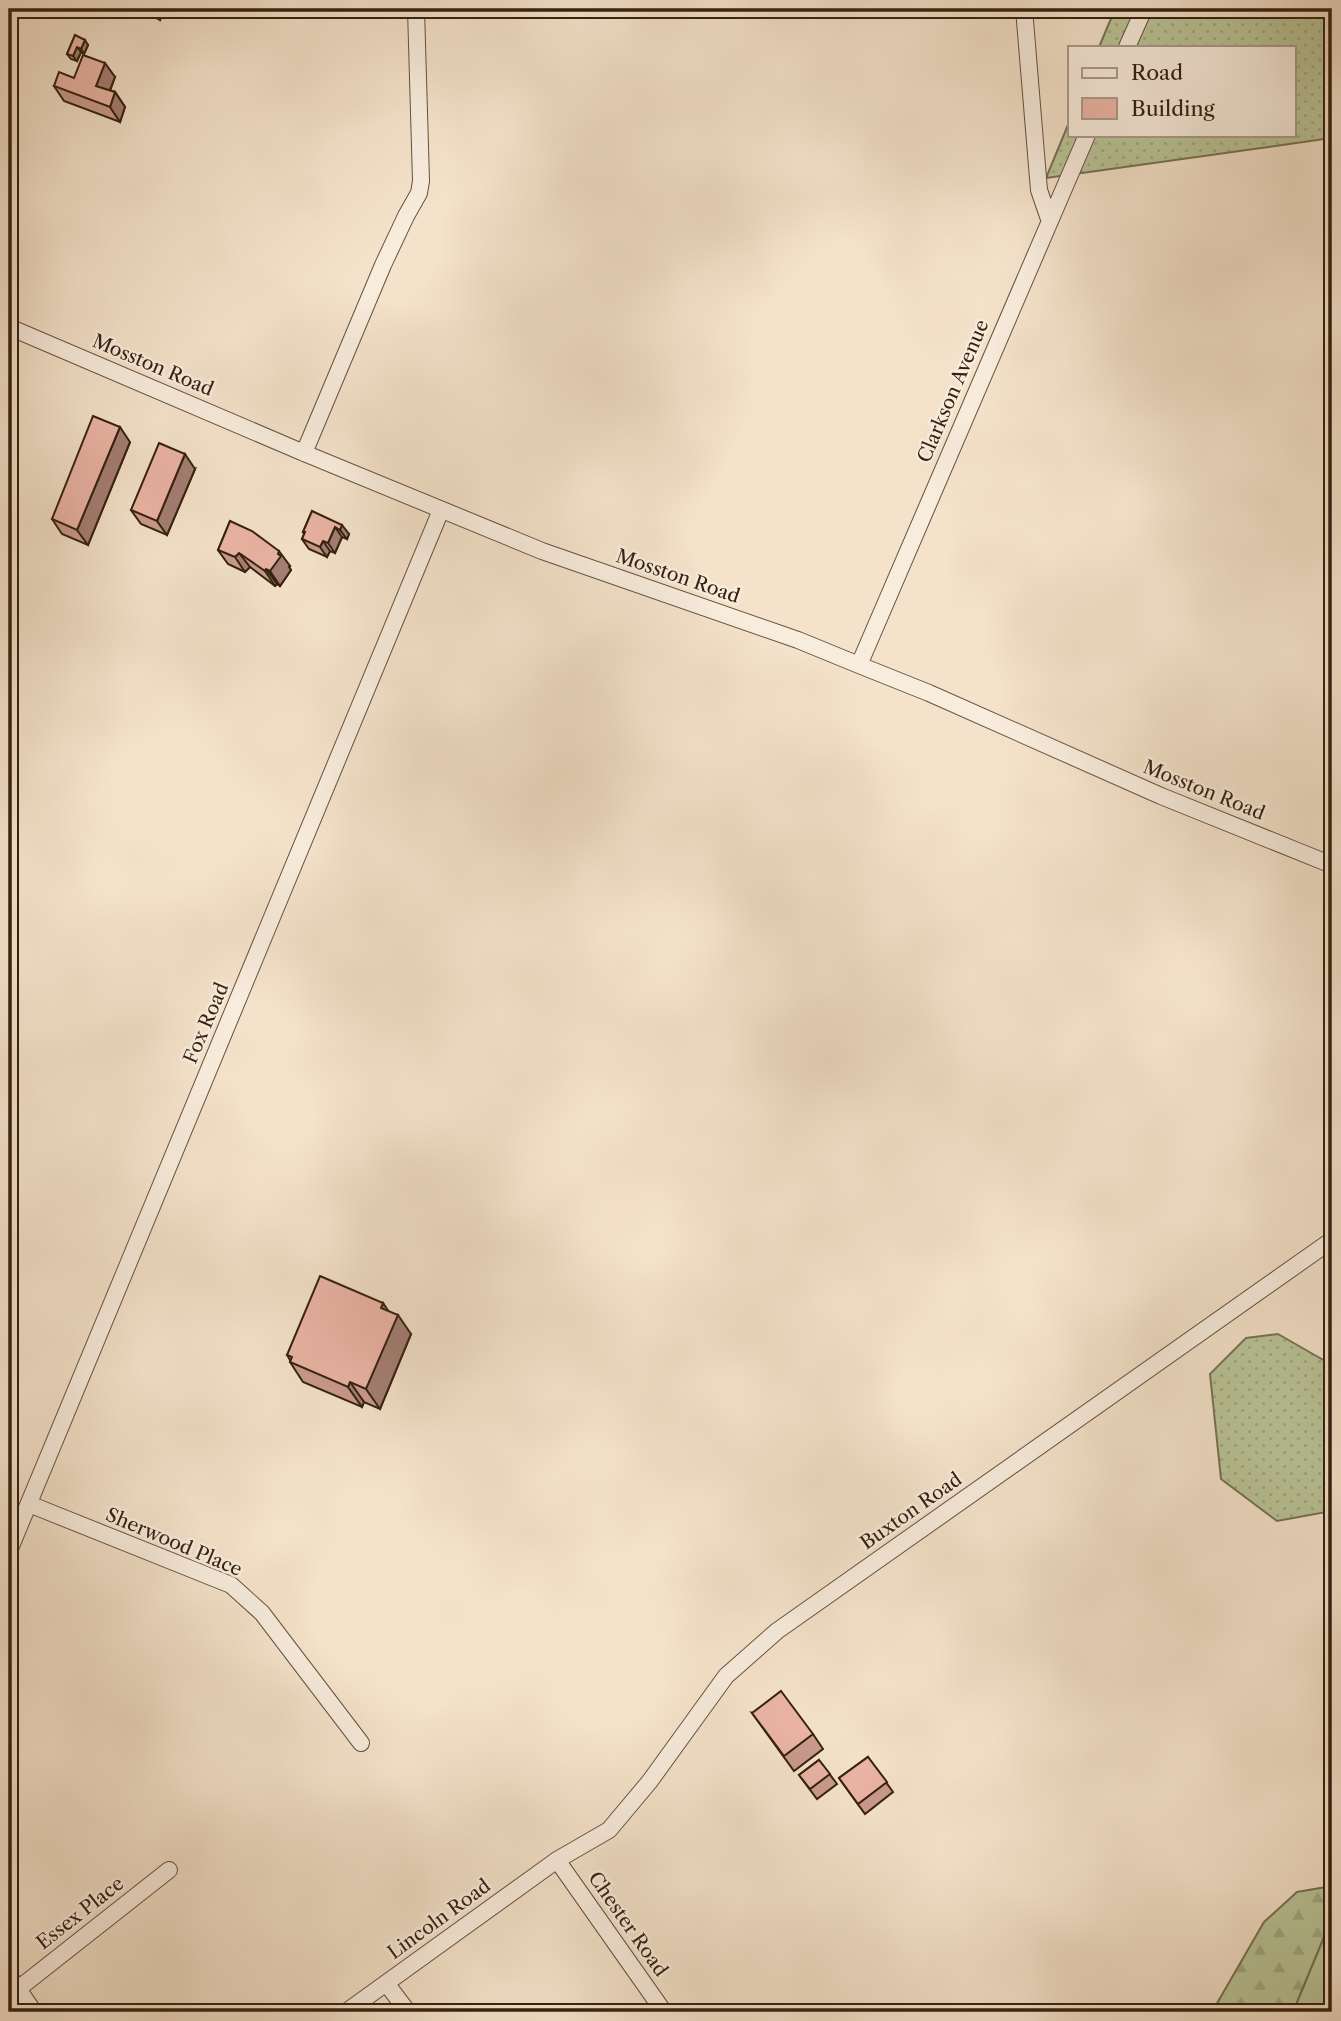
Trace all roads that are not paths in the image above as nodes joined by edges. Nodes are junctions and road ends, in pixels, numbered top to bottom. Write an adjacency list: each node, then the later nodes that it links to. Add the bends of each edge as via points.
1 (416, 9): 8 (street, via 419,193 383,265)
2 (1024, 9): 6 (street, via 1039,190)
3 (1144, 9): 4 (street)
4 (1127, 46)
5 (1087, 136): 6 (street, Clarkson Avenue)
6 (1049, 219): 10 (street, Clarkson Avenue)
7 (9, 327): 8 (street, Mosston Road)
8 (304, 453): 9 (street, Mosston Road)
9 (441, 510): 10 (street, Mosston Road); 13 (street, Fox Road)
10 (859, 665): 11 (street, Mosston Road)
11 (1332, 865)
12 (1332, 1240): 16 (street, Buxton Road, via 777,1631 726,1676 609,1830)
13 (29, 1504): 14 (street, Fox Road); 15 (street, Sherwood Place, via 231,1585 262,1613)
14 (9, 1551)
15 (360, 1743)
16 (557, 1860): 19 (street, Lincoln Road); 23 (street, Chester Road)
17 (169, 1870): 18 (street, Essex Place)
18 (13, 1983): 20 (street)
19 (386, 1983): 21 (street, Lincoln Road); 22 (street)
20 (34, 2012)
21 (346, 2012)
22 (408, 2012)
23 (664, 2012)

